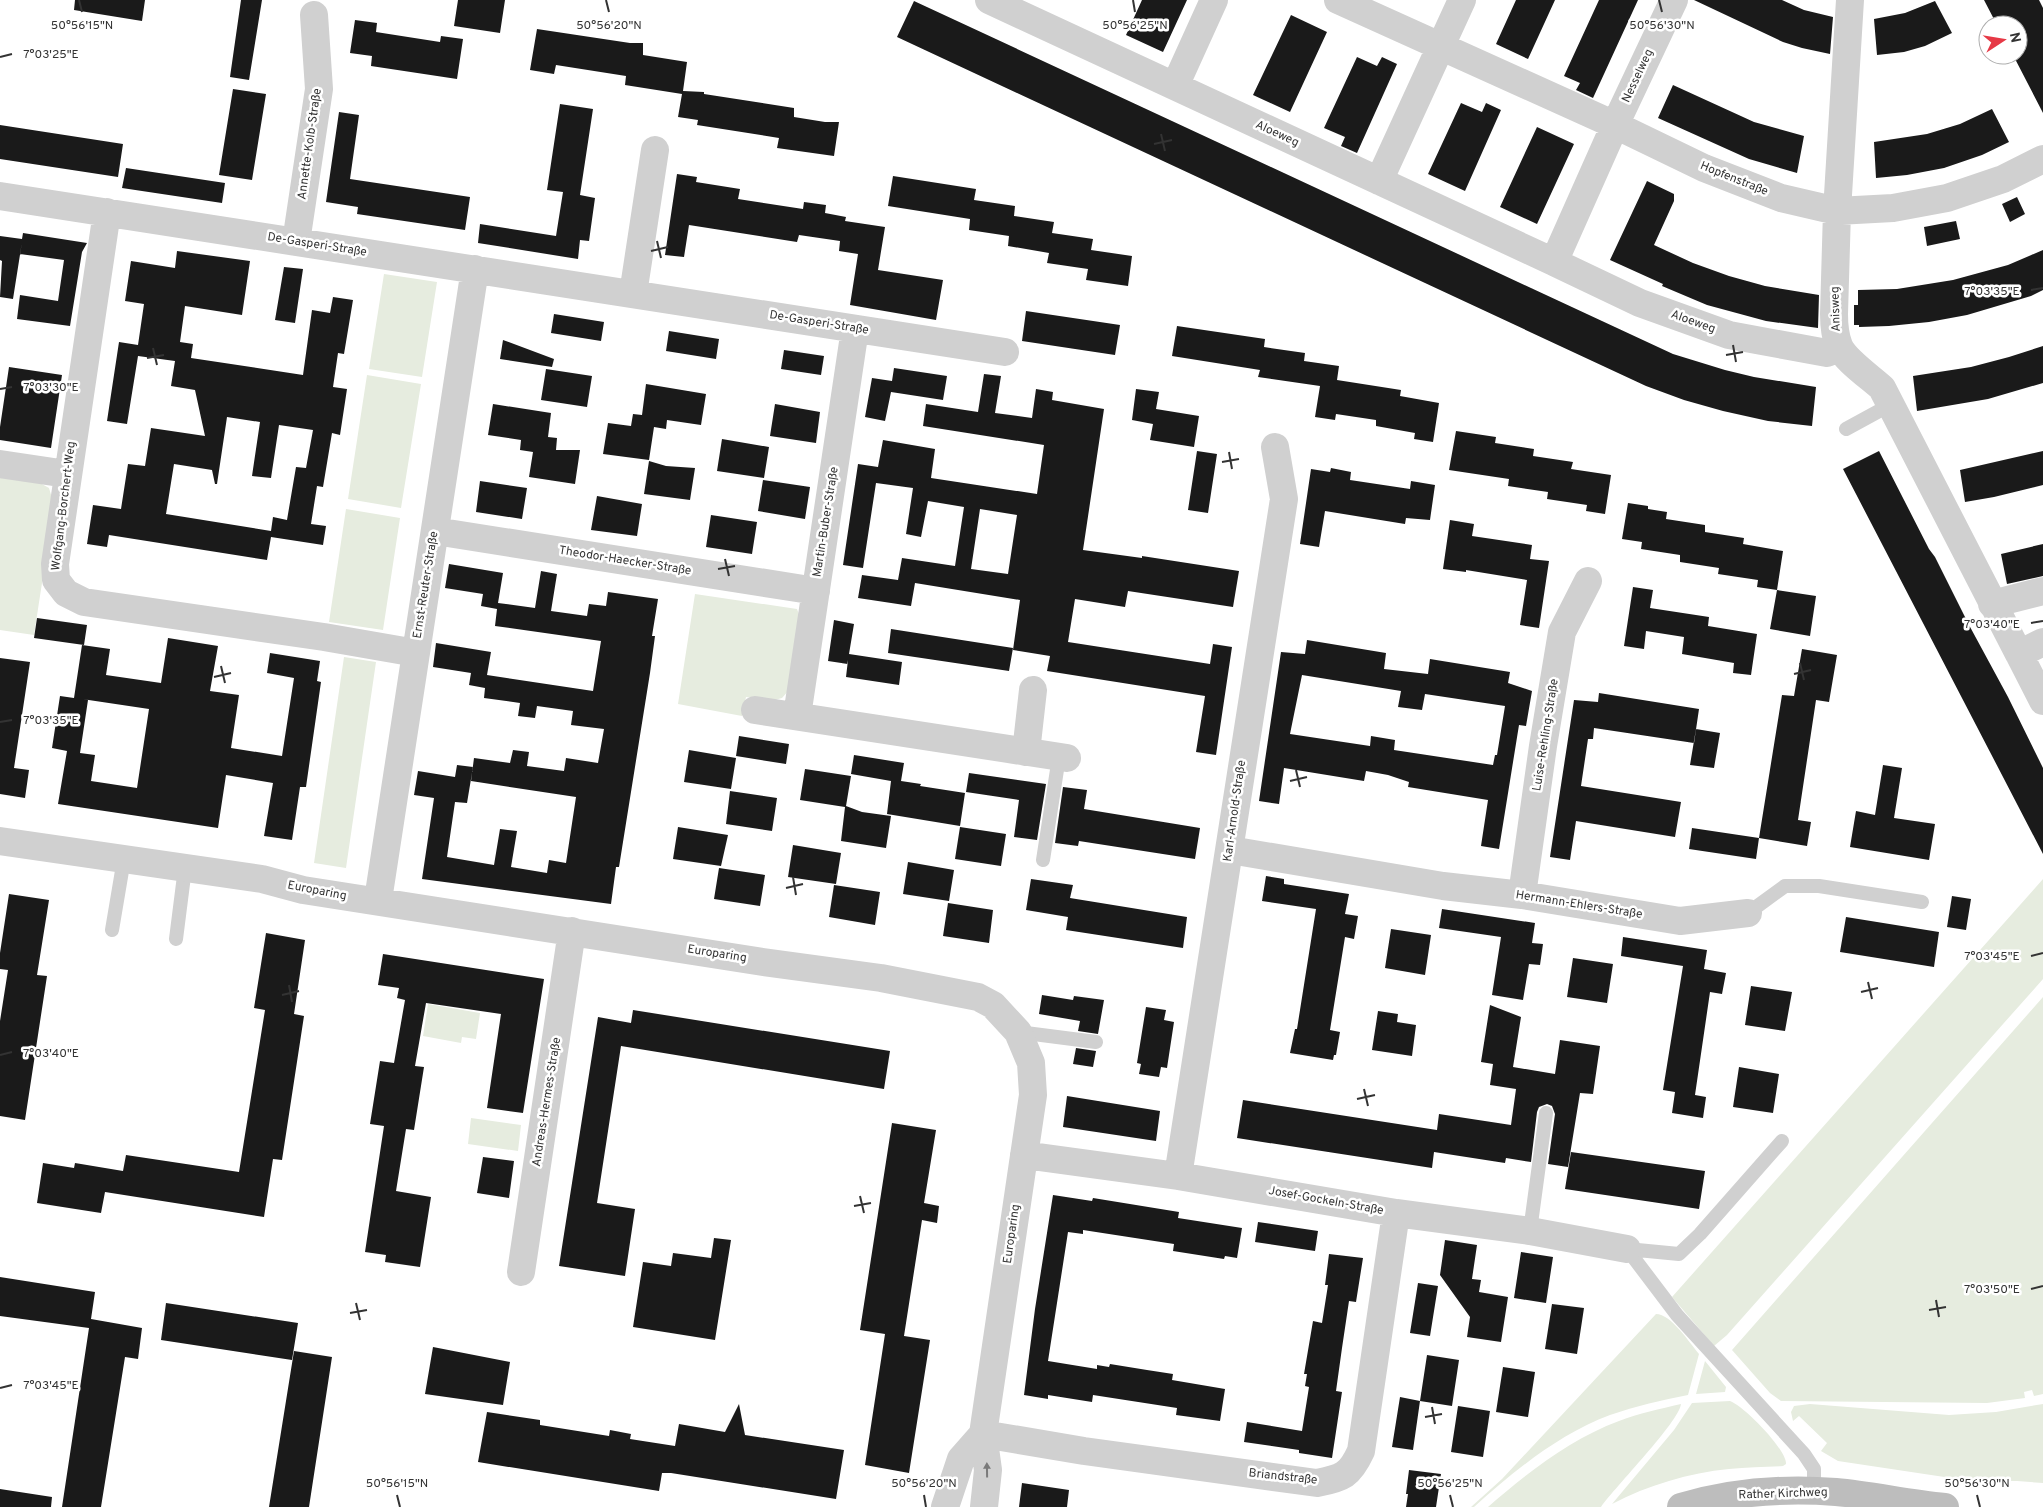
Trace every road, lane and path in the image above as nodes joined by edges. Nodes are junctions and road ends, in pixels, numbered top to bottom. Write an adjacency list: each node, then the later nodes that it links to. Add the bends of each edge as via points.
1 (1214, 0): 9 (street)
2 (1338, 0): 8 (street, Hopfenstraße)
3 (1462, 0): 8 (street)
4 (1674, 0): 10 (street, Nesselweg)
5 (1850, 0): 15 (street, Anisweg)
6 (997, 2): 9 (street, Aloeweg)
7 (314, 16): 17 (street, Annette-Kolb-Straße, via 319,89)
8 (1440, 46): 10 (street, Hopfenstraße); 13 (street)
9 (1176, 86): 13 (street, Aloeweg)
10 (1615, 125): 15 (street, Hopfenstraße, via 1744,185 1781,198); 18 (street)
11 (655, 150): 20 (street)
12 (2043, 159): 15 (street, Hopfenstraße, via 2003,179 1947,198 1893,208)
13 (1379, 181): 18 (street, Aloeweg)
14 (0, 196): 16 (street, De-Gasperi-Straße)
15 (1837, 211): 22 (street, Anisweg, via 1834,326)
16 (107, 212): 17 (street, De-Gasperi-Straße); 28 (street, Wolfgang-Borchert-Weg)
17 (296, 242): 19 (street, De-Gasperi-Straße)
18 (1554, 262): 22 (street, Aloeweg, via 1640,303 1729,335 1827,353)
19 (475, 270): 20 (street, De-Gasperi-Straße); 29 (street, Ernst-Reuter-Straße)
20 (633, 294): 21 (street, De-Gasperi-Straße)
21 (855, 328): 23 (street, De-Gasperi-Straße); 31 (street, Martin-Buber-Straße)
22 (1839, 347): 24 (street, Anisweg, via 1882,388)
23 (1005, 352)
24 (1890, 405): 25 (lane); 33 (street, Anisweg)
25 (1846, 429)
26 (1275, 447): 44 (street, Karl-Arnold-Straße, via 1284,499 1250,702)
27 (0, 464): 28 (street)
28 (67, 474): 35 (street, Wolfgang-Borchert-Weg, via 55,564 56,580 66,593 84,602)
29 (435, 531): 31 (street, Theodor-Haecker-Straße); 35 (street, Ernst-Reuter-Straße)
30 (1588, 581): 48 (street, Luise-Rehling-Straße, via 1562,632)
31 (816, 591): 40 (street, Martin-Buber-Straße)
32 (2043, 591): 33 (street)
33 (1992, 604): 36 (street, Anisweg)
34 (2043, 642): 36 (street)
35 (416, 653): 49 (street, Ernst-Reuter-Straße)
36 (2019, 654): 38 (street, Anisweg)
37 (1033, 690): 41 (street)
38 (2043, 702)
39 (755, 710): 40 (street)
40 (797, 716): 41 (street)
41 (1026, 752): 42 (street)
42 (1063, 757): 46 (lane)
43 (0, 840): 45 (street, Europaring)
44 (1230, 850): 48 (street, Hermann-Ehlers-Straße, via 1443,886); 60 (street, Karl-Arnold-Straße)
45 (124, 859): 47 (street, Europaring); 52 (lane)
46 (1043, 860)
47 (185, 868): 49 (street, Europaring); 54 (lane)
48 (1522, 895): 51 (street, Hermann-Ehlers-Straße, via 1680,921)
49 (378, 900): 53 (street, Europaring)
50 (1922, 902): 51 (lane, Hermann-Ehlers-Straße, via 1819,886 1785,886)
51 (1748, 913)
52 (112, 930)
53 (572, 932): 55 (street, Europaring, via 882,978 978,997 993,1006); 64 (street, Andreas-Hermes-Straße)
54 (176, 939)
55 (1018, 1032): 56 (lane); 59 (street, Europaring, via 1031,1063 1032,1095)
56 (1096, 1042)
57 (1546, 1113): 62 (lane)
58 (1782, 1141): 63 (lane, via 1679,1254)
59 (1024, 1155): 60 (street, Josef-Gockeln-Straße); 65 (street, Europaring)
60 (1178, 1176): 61 (street, Josef-Gockeln-Straße)
61 (1396, 1213): 62 (street, Josef-Gockeln-Straße); 65 (street, Briandstraße, via 1361,1451 1354,1467 1340,1479 1317,1483)
62 (1530, 1231): 63 (street, Josef-Gockeln-Straße)
63 (1627, 1249): 66 (lane, via 1677,1315 1804,1454 1814,1469)
64 (521, 1272)
65 (983, 1434): 67 (street, via 961,1459); 68 (street, Europaring, one-way to 65, via 988,1470)
66 (1814, 1491): 69 (main road, Rather Kirchweg, via 1737,1495); 70 (main road, Rather Kirchweg)
67 (945, 1507)
68 (984, 1507)
69 (1681, 1507)
70 (1945, 1507)

